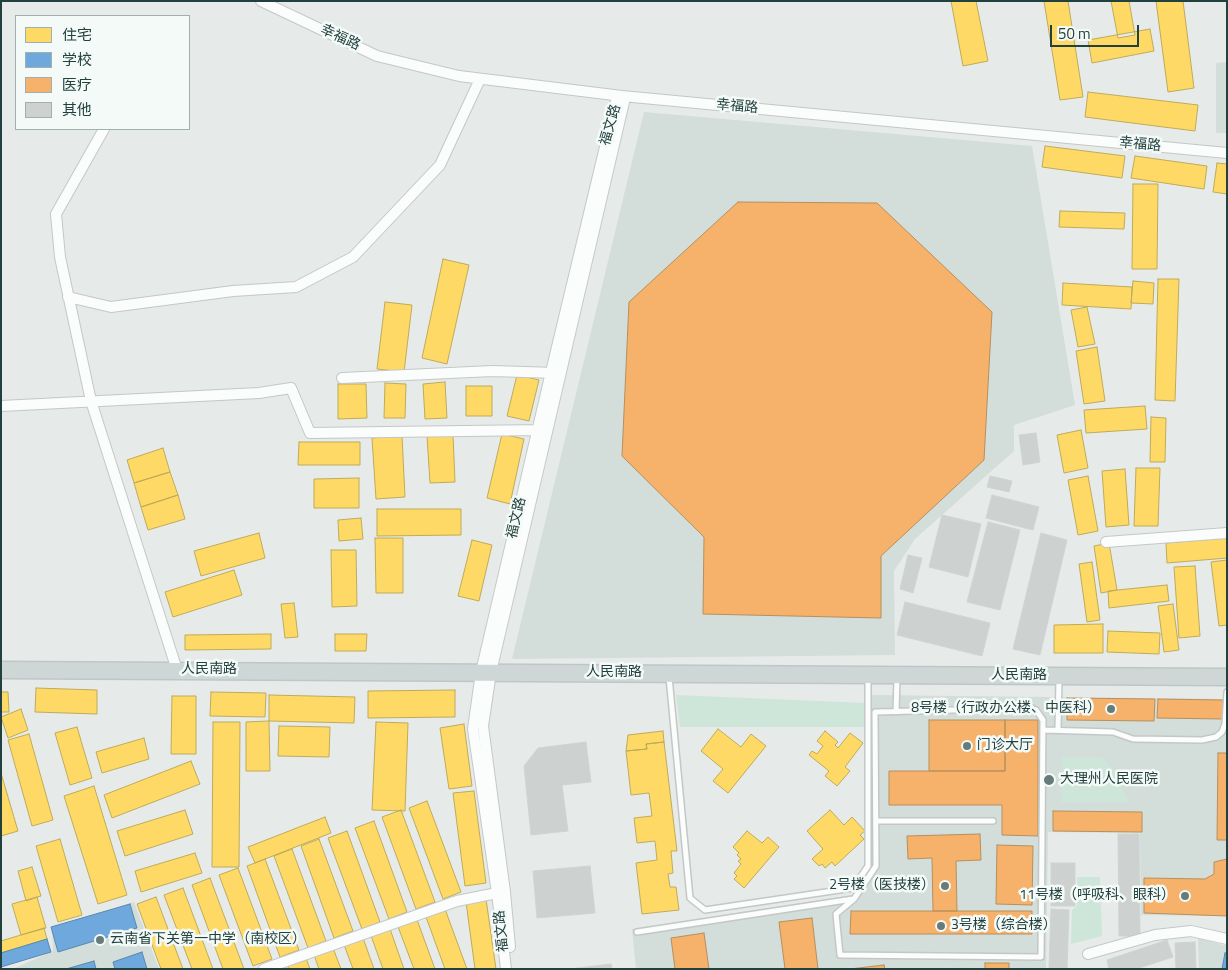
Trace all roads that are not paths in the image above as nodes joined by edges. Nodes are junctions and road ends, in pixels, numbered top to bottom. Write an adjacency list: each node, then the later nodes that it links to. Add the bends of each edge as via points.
1 (261, 1): 2 (street, 幸福路, via 377,56)
2 (480, 79): 3 (street, 幸福路); 6 (street, via 440,165 353,257 296,287 233,291 111,308)
3 (622, 96): 5 (street, 幸福路); 7 (street, 福文路, via 624,102)
4 (103, 130): 6 (street, via 56,214)
5 (1227, 153)
6 (68, 297): 9 (street)
7 (555, 373): 8 (street, via 493,371); 11 (street, 福文路)
8 (342, 378)
9 (91, 401): 10 (street); 11 (street, via 259,393 291,388 310,433); 15 (street)
10 (1, 406)
11 (542, 430): 16 (street, 福文路)
12 (1227, 533): 13 (street)
13 (1106, 542)
14 (1, 670): 15 (main road, 人民南路)
15 (177, 670): 16 (main road, 人民南路)
16 (486, 672): 17 (main road, 人民南路); 28 (street, 福文路, via 473,728)
17 (668, 674): 18 (main road, 人民南路); 18 (lane, via 690,898 704,910 853,888 858,881 868,866)
18 (868, 675): 19 (main road, 人民南路)
19 (898, 675): 20 (main road, 人民南路); 23 (lane)
20 (1059, 676): 21 (main road, 人民南路); 25 (lane)
21 (1227, 678)
22 (1227, 692): 25 (lane, via 1225,724 1216,737 1202,740 1133,739 1113,732)
23 (896, 712): 24 (lane, via 1032,708 1040,714); 27 (lane, via 875,712)
24 (1043, 730): 25 (lane); 29 (lane, via 1041,957 840,955 836,914)
25 (1058, 730)
26 (994, 820): 27 (lane)
27 (876, 821): 29 (lane, via 876,866)
28 (501, 892): 33 (street, via 457,901); 34 (street, 福文路); 35 (street, 福文路)
29 (854, 899): 30 (lane)
30 (637, 932)
31 (1227, 939): 32 (street, via 1191,931 1155,935)
32 (1088, 954)
33 (264, 969)
34 (506, 969)
35 (513, 969)

